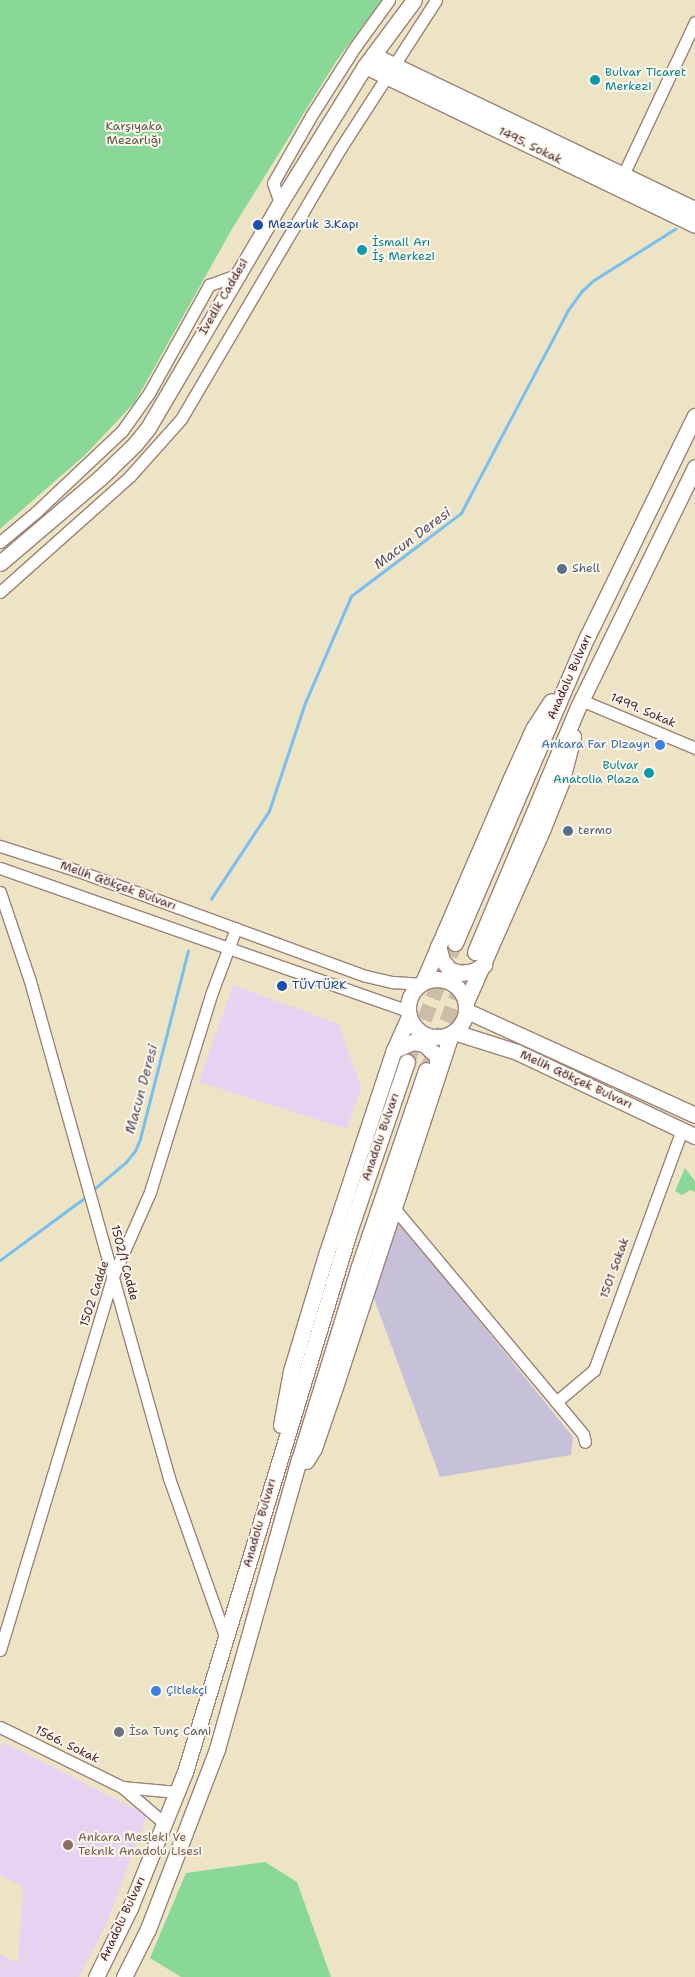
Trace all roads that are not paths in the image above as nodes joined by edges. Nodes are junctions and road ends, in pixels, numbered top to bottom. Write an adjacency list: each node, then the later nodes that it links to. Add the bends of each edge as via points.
1 (389, 0): 8 (street, via 321,100 273,183)
2 (414, 0): 5 (main road, İvedik Caddesi)
3 (436, 0): 6 (street)
4 (695, 22): 7 (street)
5 (369, 61): 6 (main road, 1495. Sokak); 8 (main road, İvedik Caddesi)
6 (390, 71): 7 (main road, 1495. Sokak); 15 (street, via 302,212 181,418 130,476)
7 (620, 181): 9 (main road, 1495. Sokak)
8 (280, 203): 10 (main road, İvedik Caddesi)
9 (693, 216)
10 (236, 275): 13 (street, via 209,285 149,393 122,430); 14 (main road, İvedik Caddesi, via 162,407 135,444)
11 (695, 416): 16 (main road, Anadolu Bulvarı)
12 (695, 467): 17 (main road, Anadolu Bulvarı)
13 (0, 542)
14 (0, 563)
15 (0, 592)
16 (575, 664): 23 (main road, Anadolu Bulvarı); 24 (main road, via 533,729)
17 (580, 704): 18 (street, 1499. Sokak); 26 (main road, Anadolu Bulvarı)
18 (695, 748)
19 (0, 846): 22 (street, Melih Gökçek Bulvarı)
20 (0, 868): 25 (street, Melih Gökçek Bulvarı)
21 (0, 892): 37 (street, 1502/1 Cadde, via 30,981)
22 (236, 928): 25 (street); 27 (street, Melih Gökçek Bulvarı, via 366,976 393,982)
23 (455, 943)
24 (438, 946): 26 (main road, via 442,960 450,970 472,971); 27 (main road)
25 (227, 949): 29 (street, Melih Gökçek Bulvarı); 37 (street, 1502 Cadde, via 150,1192)
26 (479, 959): 28 (main road, Anadolu Bulvarı)
27 (421, 983): 28 (main road, via 432,978 450,981 458,986); 29 (main road, via 410,996)
28 (467, 1006): 30 (main road, via 460,1027); 34 (main road, Melih Gökçek Bulvarı)
29 (408, 1014): 30 (main road, via 418,1030 426,1035 434,1037); 31 (main road)
30 (453, 1033): 33 (main road); 35 (main road, Melih Gökçek Bulvarı, via 517,1052)
31 (394, 1050): 33 (main road, via 413,1042 424,1044 437,1056); 40 (main road, via 291,1371)
32 (406, 1062): 40 (main road, Anadolu Bulvarı, via 348,1234)
33 (432, 1072): 36 (main road); 41 (main road, Anadolu Bulvarı, via 359,1266)
34 (695, 1115)
35 (688, 1132): 38 (street, 1501 Sokak, via 594,1370)
36 (394, 1208): 38 (street); 41 (main road, via 314,1448)
37 (113, 1276): 42 (street, 1502/1 Cadde, via 169,1478); 43 (street, 1502 Cadde)
38 (556, 1402): 39 (street, via 583,1434)
39 (585, 1442)
40 (275, 1474): 42 (main road, Anadolu Bulvarı)
41 (290, 1491): 49 (main road, Anadolu Bulvarı, via 217,1749 148,1929)
42 (226, 1639): 46 (main road, Anadolu Bulvarı)
43 (0, 1650)
44 (0, 1727): 45 (street, 1566. Sokak)
45 (122, 1787): 46 (street); 47 (street)
46 (177, 1792): 47 (main road, Anadolu Bulvarı)
47 (164, 1823): 48 (main road, Anadolu Bulvarı, via 130,1908)
48 (96, 1977)
49 (124, 1977)

